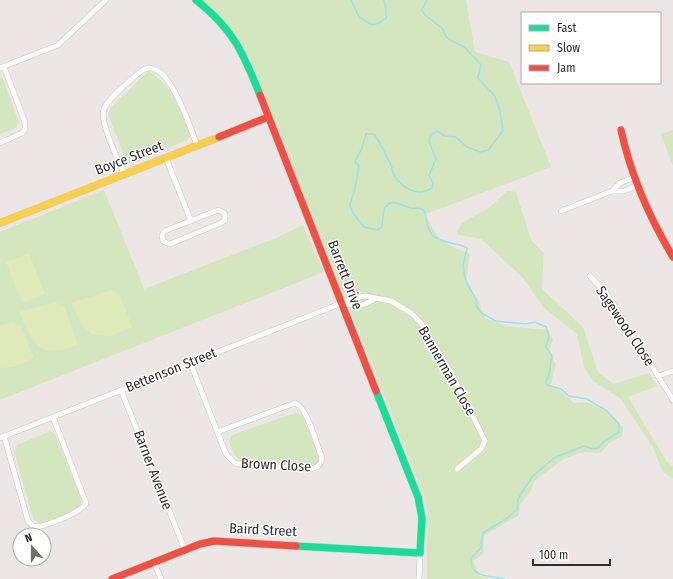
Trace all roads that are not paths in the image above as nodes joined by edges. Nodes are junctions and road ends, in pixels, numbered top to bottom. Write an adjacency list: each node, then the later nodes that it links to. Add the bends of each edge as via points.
1 (106, 0): 3 (street, via 58,45)
2 (196, 0): 4 (street, Barrett Drive, via 218,18 237,41)
3 (2, 68): 6 (street, via 25,124 22,133)
4 (268, 117): 7 (street, Boyce Street); 19 (street, Barrett Drive)
5 (621, 130): 10 (street)
6 (0, 143)
7 (197, 145): 8 (street, Boyce Street); 9 (street, via 173,89 160,71 147,68 110,100 104,110 104,122)
8 (166, 158): 9 (street, Boyce Street); 14 (street)
9 (124, 174): 15 (street, Boyce Street)
10 (635, 177): 11 (street); 12 (street, via 620,183)
11 (638, 185): 12 (street, via 624,191); 16 (street, via 655,228)
12 (612, 191): 13 (street)
13 (561, 211)
14 (191, 221): 14 (street, via 165,231 162,238 164,243 170,244 221,223 225,220 225,214 218,210)
15 (0, 223)
16 (673, 257)
17 (590, 276): 22 (street, Sagewood Close, via 607,294)
18 (374, 299): 19 (street, via 364,296 347,299); 19 (street, Bannerman Close, via 367,304 350,306); 28 (street, Bannerman Close, via 391,301 399,305 421,323 453,376 482,434 483,447)
19 (342, 303): 20 (street, Bettenson Street); 30 (street, Barrett Drive, via 418,497 422,523)
20 (190, 362): 23 (street, Bettenson Street); 26 (street, Brown Close)
21 (673, 371): 22 (street)
22 (658, 376): 24 (street, Sagewood Close)
23 (121, 390): 25 (street, Bettenson Street); 29 (street, Barner Avenue)
24 (673, 400)
25 (52, 417): 27 (street, Bettenson Street); 27 (street, via 86,503 80,511 48,524 35,527 29,523)
26 (217, 432): 26 (street, Brown Close, via 227,456 239,464 312,469 322,461 304,412 298,404 290,404)
27 (2, 437)
28 (457, 469)
29 (184, 550): 30 (street, Baird Street, via 205,542 219,541); 31 (street, Baird Street)
30 (420, 552): 34 (street, Barrett Drive)
31 (154, 562): 32 (street, Baird Street); 33 (street)
32 (112, 579)
33 (161, 579)
34 (419, 579)

